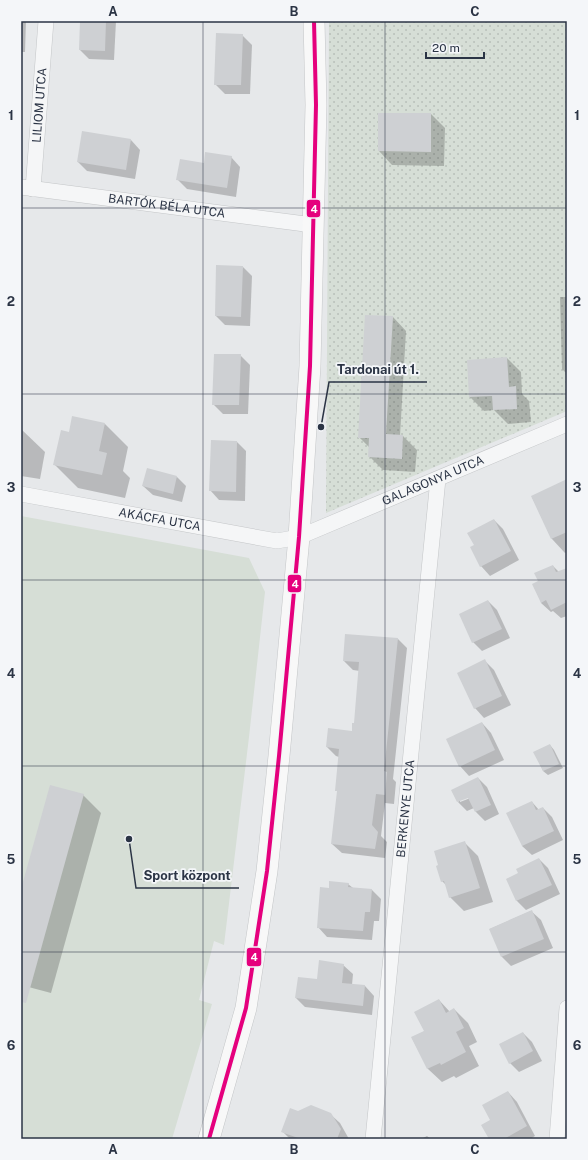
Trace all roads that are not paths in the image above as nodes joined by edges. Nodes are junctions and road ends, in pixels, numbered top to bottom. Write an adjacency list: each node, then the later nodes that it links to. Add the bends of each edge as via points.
1 (46, 21): 3 (street, LILIOM UTCA)
2 (314, 21): 4 (street)
3 (27, 188): 4 (street, BARTÓK BÉLA UTCA)
4 (314, 225): 8 (street, via 310,366)
5 (567, 424): 6 (street, GALAGONYA UTCA)
6 (438, 479): 8 (street, GALAGONYA UTCA); 11 (street, BERKENYE UTCA)
7 (21, 494): 8 (street, AKÁCFA UTCA, via 276,541)
8 (299, 537): 10 (street, via 267,871 246,1008)
9 (567, 1008): 12 (street)
10 (209, 1139)
11 (372, 1139)
12 (557, 1139)

